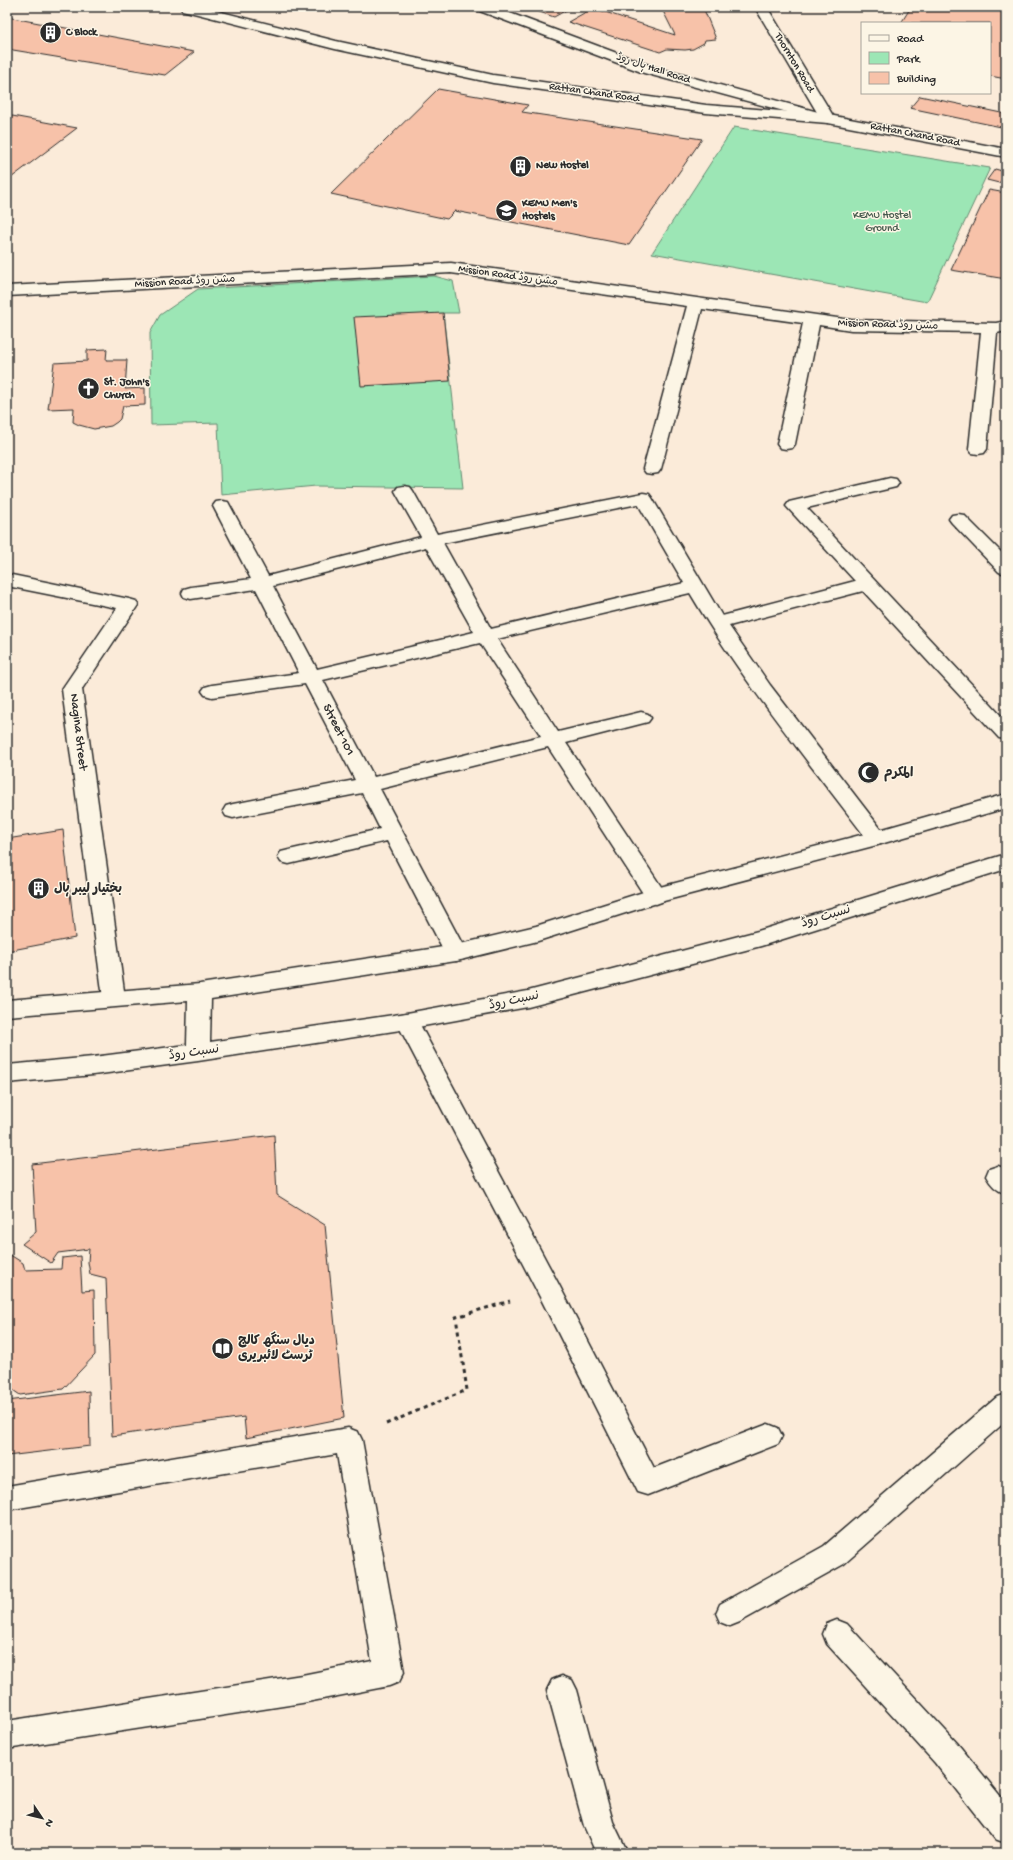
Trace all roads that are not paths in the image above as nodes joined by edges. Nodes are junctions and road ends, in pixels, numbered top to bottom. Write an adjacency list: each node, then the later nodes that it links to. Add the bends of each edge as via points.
1 (187, 7): 4 (street, Rattan Chand Road, via 335,45 493,79 706,109)
2 (482, 7): 4 (street, ہال روڈ Hall Road, via 649,70)
3 (761, 7): 4 (street, Thornton Road)
4 (828, 119): 5 (street, Rattan Chand Road)
5 (1006, 152)
6 (7, 292): 7 (street, Mission Road مشن روڈ, via 451,268)
7 (696, 303): 8 (street, Mission Road مشن روڈ); 13 (street)
8 (812, 319): 10 (street, Mission Road مشن روڈ, via 851,325); 11 (street)
9 (1006, 326): 10 (street, Mission Road مشن روڈ)
10 (989, 328): 12 (street)
11 (786, 444)
12 (978, 449)
13 (652, 469)
14 (890, 483): 22 (street, via 795,506)
15 (404, 492): 18 (street)
16 (222, 506): 21 (street, Street 101)
17 (958, 518): 19 (street)
18 (432, 540): 21 (street); 23 (street, via 643,498); 26 (street)
19 (1006, 568)
20 (7, 580): 42 (street, Nagina Street, via 129,605 72,688)
21 (262, 583): 24 (street); 27 (street, Street 101)
22 (867, 584): 25 (street); 30 (street)
23 (695, 586): 25 (street); 26 (street)
24 (191, 593)
25 (717, 623): 36 (street, via 763,689)
26 (485, 635): 27 (street); 31 (street)
27 (311, 677): 28 (street); 32 (street, Street 101)
28 (212, 691)
29 (641, 718): 31 (street)
30 (1006, 733)
31 (552, 739): 32 (street); 39 (street)
32 (367, 785): 34 (street); 35 (street, Street 101)
33 (1006, 801): 36 (street)
34 (233, 811)
35 (392, 833): 37 (street); 40 (street, Street 101)
36 (877, 838): 39 (street)
37 (289, 857)
38 (1006, 861): 44 (street, نسبت روڈ, via 760,938 672,962 528,999)
39 (656, 896): 40 (street, via 538,933)
40 (456, 953): 41 (street)
41 (200, 992): 42 (street); 45 (street)
42 (114, 998): 43 (street)
43 (7, 1008)
44 (407, 1021): 45 (street, نسبت روڈ); 48 (street, via 648,1483)
45 (198, 1052): 46 (street, نسبت روڈ)
46 (7, 1074)
47 (1006, 1405): 50 (street, via 834,1555)
48 (768, 1436)
49 (7, 1498): 53 (street, via 348,1440 388,1672 302,1689)
50 (730, 1613)
51 (837, 1634): 54 (street, via 929,1734 989,1804)
52 (562, 1690): 55 (street, via 599,1826)
53 (7, 1735)
54 (1006, 1828)
55 (612, 1853)

